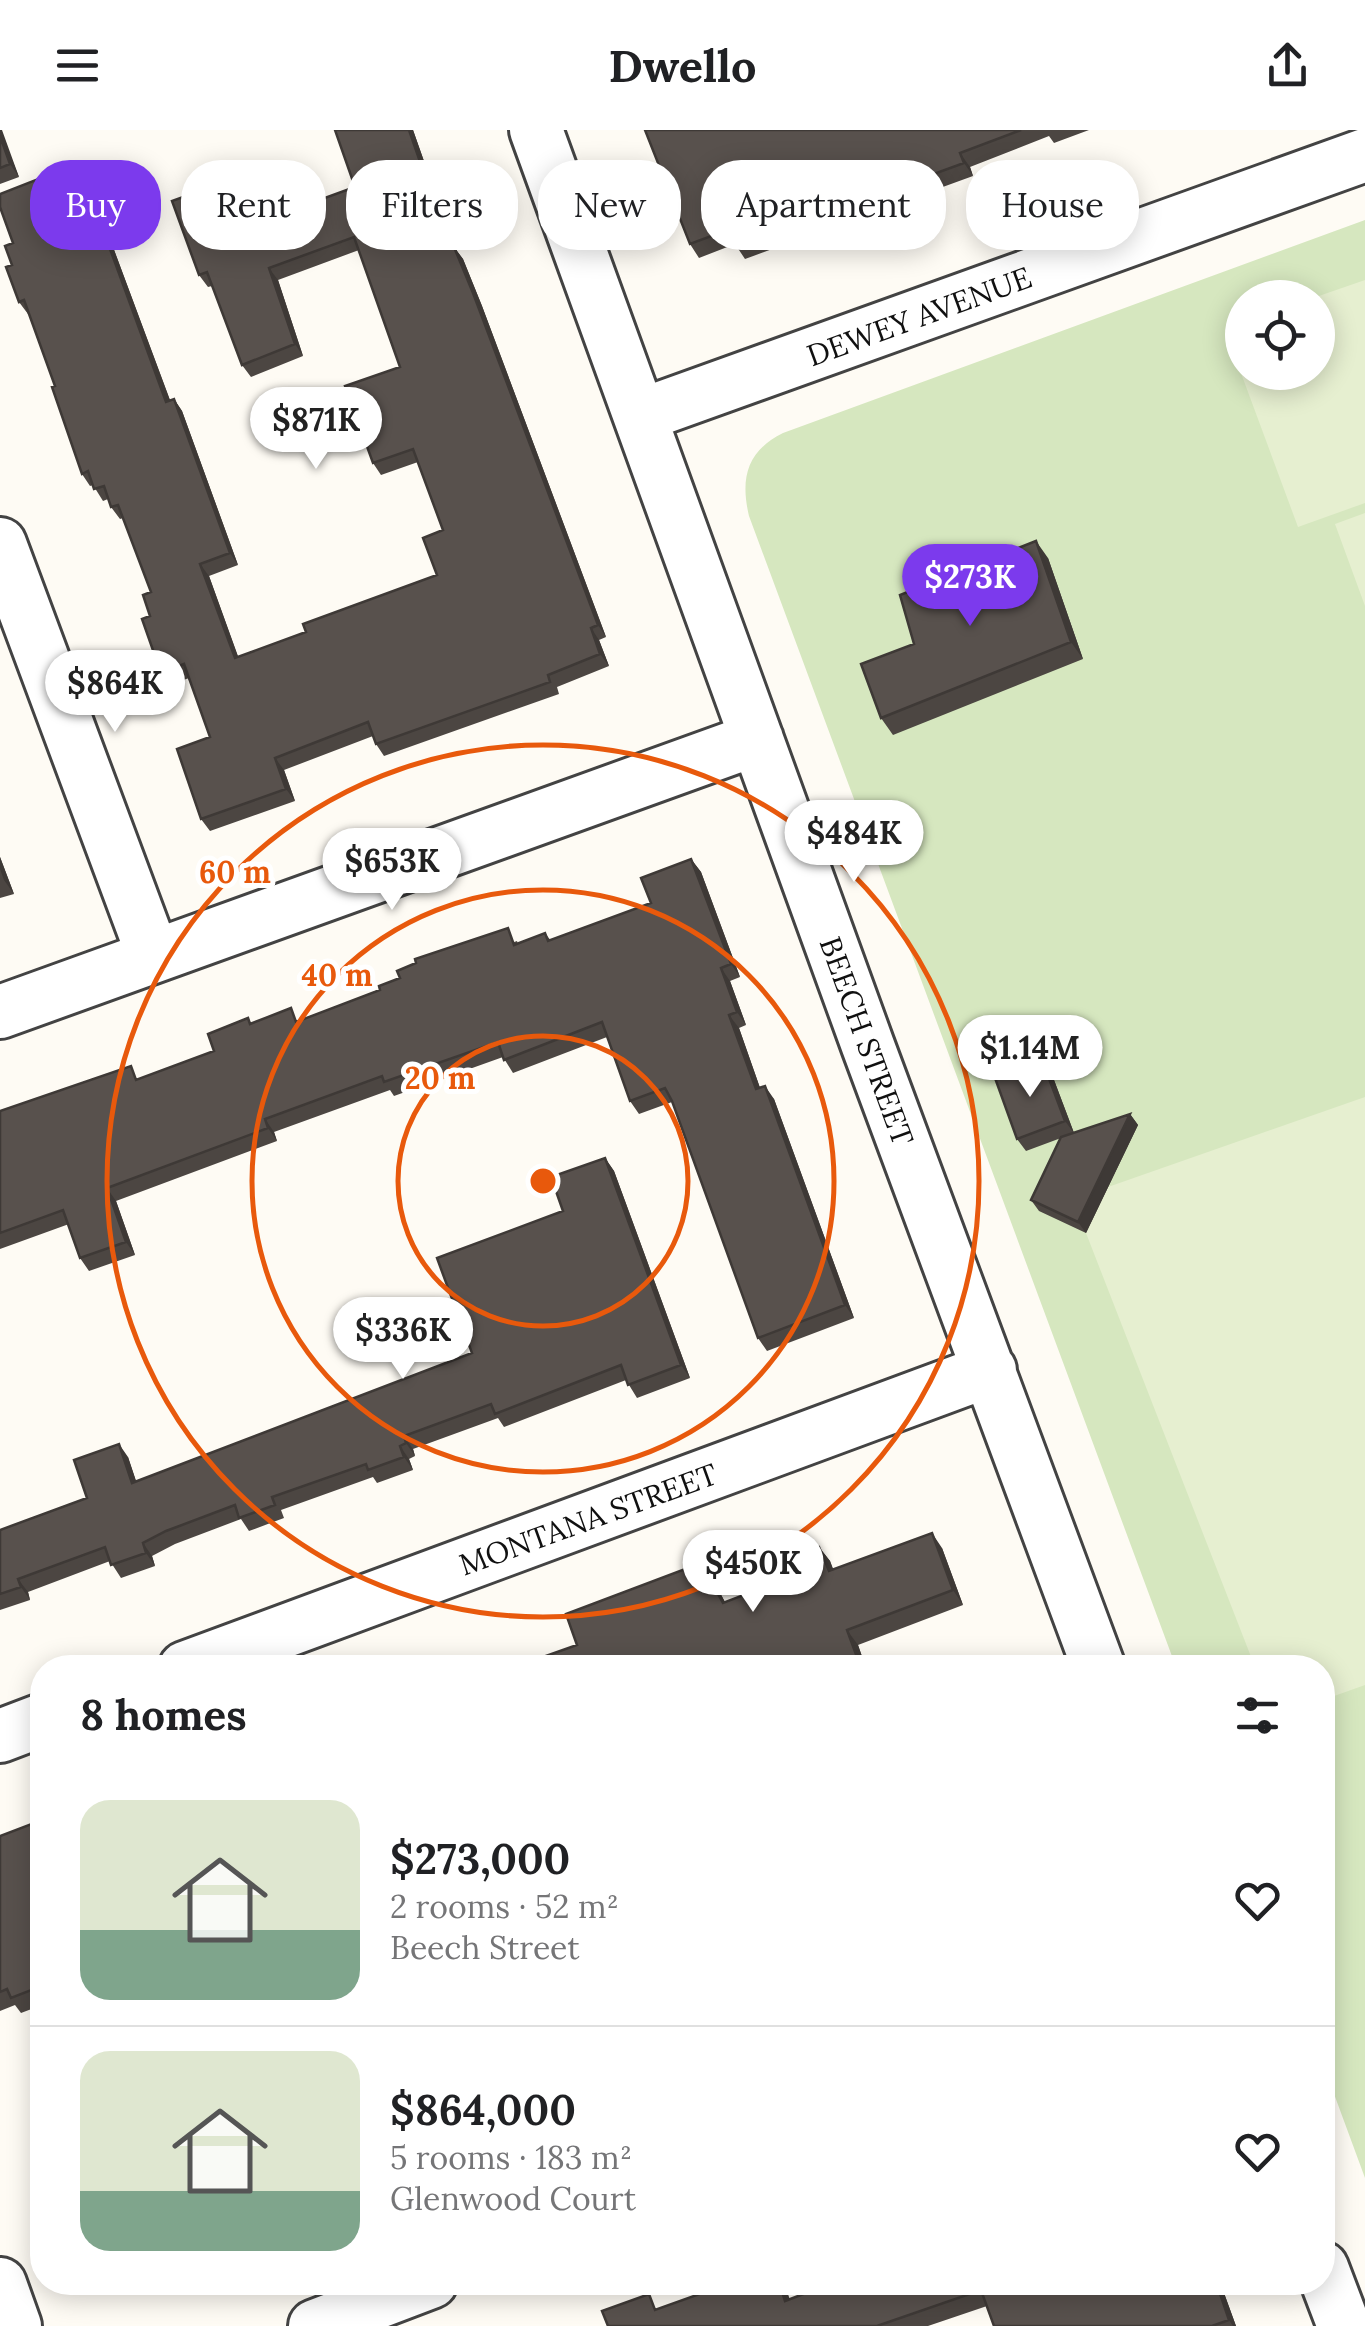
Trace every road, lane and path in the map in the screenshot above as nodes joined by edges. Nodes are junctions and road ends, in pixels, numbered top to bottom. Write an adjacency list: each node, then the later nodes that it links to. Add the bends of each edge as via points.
1 (536, 130): 3 (street, BEECH STREET)
2 (1365, 155): 3 (street, DEWEY AVENUE)
3 (642, 415): 5 (street, BEECH STREET)
4 (0, 544): 6 (street)
5 (757, 739): 6 (street); 8 (street, BEECH STREET)
6 (153, 955): 7 (street)
7 (0, 1012)
8 (990, 1370): 9 (street, MONTANA STREET); 10 (street, BEECH STREET)
9 (220, 1655)
10 (1094, 1655)
11 (30, 1725): 12 (street)
12 (0, 1736)
13 (0, 2284): 16 (street)
14 (396, 2295): 17 (street)
15 (1332, 2295): 18 (street)
16 (15, 2326)
17 (314, 2326)
18 (1344, 2326)

